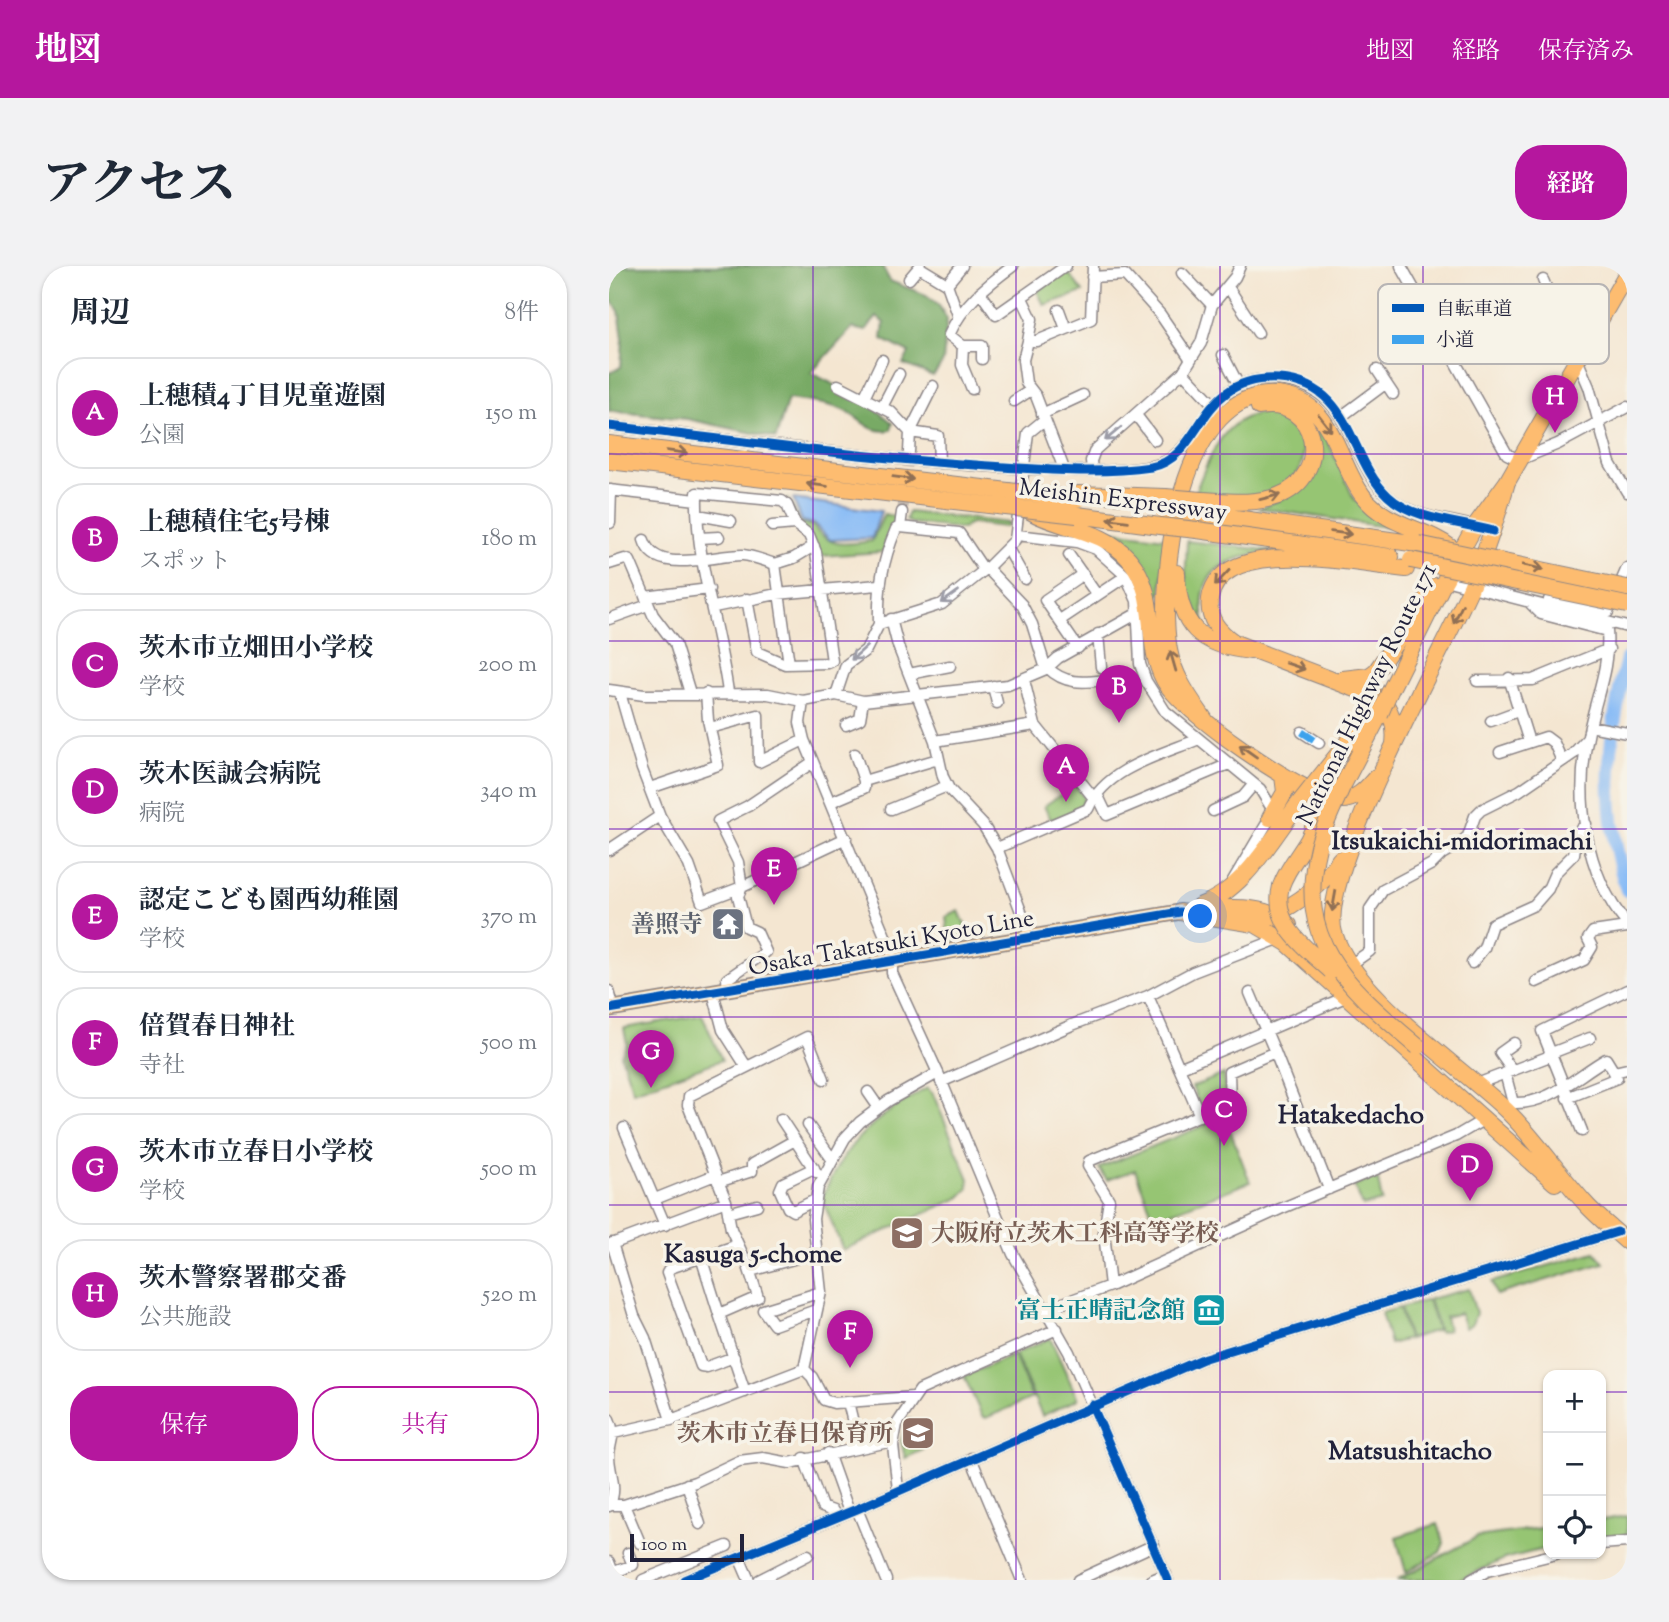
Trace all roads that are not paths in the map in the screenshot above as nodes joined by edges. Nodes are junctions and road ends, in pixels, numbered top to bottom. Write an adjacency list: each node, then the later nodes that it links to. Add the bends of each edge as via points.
1 (961, 266): 13 (street)
2 (1013, 266): 17 (street)
3 (1066, 266): 18 (street)
4 (1084, 266): 8 (street)
5 (1240, 266): 16 (street)
6 (1401, 266): 14 (street)
7 (920, 267): 11 (street); 13 (street)
8 (1092, 271): 23 (street, via 1091,319); 28 (street, via 1125,275 1160,314)
9 (1182, 273): 20 (street)
10 (1627, 273): 19 (highway, National Highway Route 171)
11 (909, 279)
12 (1543, 280): 15 (street)
13 (947, 284): 22 (street)
14 (1408, 284)
15 (1545, 284)
16 (1228, 287): 20 (street); 24 (street)
17 (980, 292): 18 (street, via 996,315); 22 (street)
18 (1022, 298): 25 (street, via 1031,319)
19 (1609, 304)
20 (1212, 305): 28 (street, via 1201,343)
21 (1059, 310): 23 (street)
22 (958, 315): 26 (street, via 949,335)
23 (1066, 329): 25 (street)
24 (1258, 333)
25 (1028, 341): 42 (street, via 1024,373)
26 (963, 346): 29 (street, via 982,346); 41 (street, via 962,365)
27 (1223, 355): 40 (street)
28 (1190, 358): 35 (street)
29 (982, 359)
30 (882, 360): 45 (street)
31 (1454, 364): 61 (street, via 1507,454)
32 (1574, 364): 61 (highway, National Highway Route 171)
33 (1580, 364): 55 (street)
34 (1377, 370): 37 (street)
35 (1183, 372): 49 (street); 52 (street)
36 (899, 373): 50 (street)
37 (1385, 384): 44 (street); 53 (street)
38 (838, 385): 45 (street)
39 (933, 386): 57 (street)
40 (1239, 386): 49 (street); 53 (street, via 1278,379 1300,384 1319,393)
41 (972, 389)
42 (1031, 390): 47 (street); 54 (street)
43 (1057, 391): 48 (street)
44 (1393, 394)
45 (865, 396): 50 (street)
46 (1083, 396): 48 (street)
47 (1014, 401)
48 (1063, 404): 54 (street)
49 (1213, 404): 66 (street, via 1174,457 1150,467)
50 (882, 407): 57 (street)
51 (1627, 407): 55 (street)
52 (1136, 415): 58 (street); 66 (street, one-way to 66, via 1095,450)
53 (1342, 416): 80 (street, via 1375,481 1389,496 1418,512)
54 (1043, 417): 64 (street, via 1028,433); 65 (street)
55 (1600, 421): 61 (street); 69 (street, via 1611,463)
56 (609, 426): 63 (street)
57 (910, 432): 60 (street); 63 (street, via 938,436)
58 (1155, 440)
59 (609, 444): 70 (highway, Meishin Expressway, one-way to 70)
60 (909, 452)
61 (1519, 460): 67 (highway, National Highway Route 171)
62 (609, 461): 70 (highway, Meishin Expressway, one-way to 62)
63 (939, 463): 64 (street)
64 (1022, 468): 65 (street); 83 (street)
65 (1064, 468): 66 (street)
66 (1092, 469)
67 (1507, 482): 80 (highway, National Highway Route 171); 82 (highway, National Highway Route 171)
68 (610, 490): 71 (street); 77 (street)
69 (1627, 492)
70 (1009, 496): 72 (highway, Meishin Expressway, bridge, via 1077,496); 76 (highway, Meishin Expressway, bridge, via 1026,509)
71 (697, 500): 74 (street); 78 (street, via 697,493 782,501)
72 (1201, 506): 86 (highway, Meishin Expressway, one-way to 86); 122 (highway, one-way to 122, via 1268,499 1298,484 1313,455 1304,423 1276,406 1240,414 1212,441 1191,492 1177,565 1182,606 1194,628 1211,644)
73 (902, 512): 81 (street)
74 (698, 515): 75 (street); 85 (street)
75 (731, 521)
76 (1076, 521): 94 (highway, Meishin Expressway, one-way to 76, bridge, via 1197,530); 145 (highway, via 1105,539 1137,569 1148,593 1154,651 1163,679 1179,700)
77 (610, 523)
78 (796, 524): 79 (street); 88 (street)
79 (772, 526)
80 (1475, 526): 82 (street); 100 (highway, National Highway Route 171)
81 (900, 527): 96 (street, via 959,533); 101 (street, via 887,550)
82 (1493, 531): 102 (highway, National Highway Route 171)
83 (1017, 535): 89 (street); 98 (street, via 1077,542 1096,549)
84 (719, 537): 85 (street)
85 (699, 538): 91 (street)
86 (1421, 539): 103 (highway, Meishin Expressway, one-way to 103, bridge); 145 (highway, one-way to 86, via 1173,666 1167,632 1168,574 1189,473 1205,436 1227,412 1250,400 1273,396 1304,404 1331,430 1357,486 1372,506)
87 (644, 540): 91 (street, via 652,553 677,563)
88 (814, 547): 93 (street); 105 (street)
89 (1008, 549): 96 (street); 99 (street)
90 (1069, 555): 97 (street)
91 (701, 559): 93 (street, via 745,555); 104 (street)
92 (609, 564): 109 (street, via 630,561)
93 (775, 564): 106 (street)
94 (1409, 564): 110 (highway, Meishin Expressway, bridge, via 1504,578); 122 (highway, one-way to 122, via 1287,558 1238,564 1212,589 1210,611 1217,628)
95 (1627, 568): 116 (street)
96 (985, 569): 114 (street, one-way to 114, via 942,604); 126 (street, via 1022,605)
97 (1083, 575): 107 (street); 115 (street, via 1045,600)
98 (1126, 576): 107 (street); 112 (street)
99 (1025, 579)
100 (1444, 580): 102 (street); 131 (highway, via 1425,597 1376,671 1361,678); 143 (highway, National Highway Route 171, bridge)
101 (878, 585): 105 (street); 117 (street)
102 (1471, 586): 116 (street); 161 (highway, National Highway Route 171, one-way to 161)
103 (1627, 588)
104 (709, 589): 109 (street); 111 (street)
105 (821, 590): 106 (street); 123 (street, via 832,660)
106 (777, 594): 108 (street); 123 (street)
107 (1097, 595): 115 (street)
108 (747, 599): 111 (street); 123 (street, via 755,650)
109 (646, 601): 113 (street); 136 (street, via 675,644)
110 (1627, 606)
111 (714, 607): 135 (street)
112 (1138, 613): 119 (street); 153 (street, via 1139,655 1146,681 1165,711)
113 (609, 619)
114 (891, 619): 117 (street); 127 (street)
115 (1060, 620): 120 (street)
116 (1609, 622): 118 (street); 121 (street)
117 (879, 624): 138 (street, one-way to 138, via 866,650 846,665)
118 (1627, 626)
119 (1098, 634): 120 (street); 125 (street)
120 (1078, 648): 126 (street)
121 (1609, 649): 128 (street, via 1543,677); 149 (street)
122 (1251, 651): 131 (highway, one-way to 131)
123 (789, 664)
124 (950, 666): 127 (street)
125 (1101, 667)
126 (1047, 668): 129 (street, via 1063,680 1097,683); 130 (street)
127 (909, 674): 139 (street)
128 (1509, 678): 132 (street); 144 (street)
129 (1127, 679)
130 (1024, 680): 133 (street); 148 (street)
131 (1333, 680): 161 (highway, via 1382,699 1390,709 1396,731)
132 (1477, 681)
133 (993, 686): 139 (street); 142 (street)
134 (615, 691): 136 (street); 170 (street)
135 (728, 692): 137 (street); 140 (street)
136 (690, 693): 137 (street)
137 (706, 693): 150 (street)
138 (836, 695): 140 (street); 141 (street)
139 (918, 695): 141 (street); 156 (street)
140 (803, 701): 155 (street, via 800,723)
141 (863, 701): 147 (street, via 860,719)
142 (997, 703)
143 (1377, 711): 183 (highway, bridge, via 1239,881); 199 (highway, National Highway Route 171, bridge, via 1318,846 1312,888 1313,913 1325,951)
144 (1518, 711): 146 (street); 158 (street)
145 (1205, 720): 166 (highway, one-way to 145)
146 (1491, 721)
147 (846, 724)
148 (1035, 726): 156 (street); 171 (street)
149 (1592, 727): 152 (street); 154 (street)
150 (710, 728): 155 (street, via 758,715 759,762); 170 (street, via 718,765)
151 (1301, 732): 157 (street)
152 (1627, 733)
153 (1199, 739): 165 (street); 171 (street, via 1125,769)
154 (1587, 739): 163 (street); 177 (street)
155 (804, 740): 164 (street)
156 (935, 741): 162 (street)
157 (1319, 743)
158 (1529, 743): 159 (street); 163 (street, via 1546,737)
159 (1500, 752)
160 (855, 754): 167 (street)
161 (1389, 758): 166 (highway, via 1369,786 1348,799 1337,800); 178 (highway, National Highway Route 171)
162 (938, 759): 167 (street); 169 (street)
163 (1562, 761): 192 (street, via 1481,810 1459,844 1383,890 1369,918 1370,951)
164 (813, 762): 172 (street); 182 (street, via 717,821 738,862)
165 (1229, 764): 168 (street); 171 (street, via 1107,816)
166 (1290, 780): 176 (highway); 199 (highway, bridge, via 1311,801 1314,828 1281,886 1279,909 1290,932)
167 (864, 782): 172 (street, via 864,788)
168 (1254, 784): 174 (street, via 1243,797); 176 (street, via 1268,800)
169 (947, 786): 173 (street); 180 (street)
170 (650, 788): 175 (street)
171 (1095, 795): 180 (street, via 1088,809)
172 (831, 802): 179 (street)
173 (891, 809)
174 (1213, 811)
175 (660, 816): 181 (street); 182 (street, via 689,865 702,902)
176 (1271, 818): 183 (street)
177 (1586, 824): 187 (street, via 1595,870); 190 (street, via 1577,833 1574,854 1555,873 1548,889 1526,911 1492,924 1484,948)
178 (1354, 836): 185 (highway, via 1324,881); 192 (highway, National Highway Route 171, one-way to 192, via 1331,916)
179 (846, 838): 182 (street); 191 (street)
180 (997, 848): 188 (street)
181 (609, 849)
182 (742, 887): 196 (street, via 738,896 747,927 757,932 766,952 727,979)
183 (1224, 893): 184 (highway)
184 (1180, 912): 185 (highway, via 1234,907); 186 (highway); 188 (main road, Osaka Takatsuki Kyoto Line)
185 (1276, 914): 186 (highway); 201 (highway)
186 (1255, 924): 189 (highway)
187 (1627, 925): 193 (street, via 1593,932 1588,939 1592,947 1584,960)
188 (1031, 938): 191 (main road, Osaka Takatsuki Kyoto Line)
189 (1281, 939): 199 (highway); 200 (street, via 1193,972)
190 (1472, 962)
191 (892, 963): 196 (main road, Osaka Takatsuki Kyoto Line); 213 (street, via 892,974)
192 (1350, 965): 201 (highway, National Highway Route 171)
193 (1537, 982)
194 (1627, 989): 207 (street, via 1542,1031)
195 (609, 990): 202 (street)
196 (728, 990): 197 (main road, Osaka Takatsuki Kyoto Line)
197 (713, 992): 202 (main road, Osaka Takatsuki Kyoto Line); 208 (street, via 723,1030)
198 (1250, 993): 203 (street)
199 (1351, 993): 203 (street); 222 (highway); 231 (highway, National Highway Route 171, bridge, via 1492,1114)
200 (1148, 996): 209 (street); 213 (street)
201 (1388, 1007): 215 (highway, National Highway Route 171)
202 (611, 1009)
203 (1265, 1031): 206 (street); 209 (street)
204 (1590, 1038): 207 (street)
205 (1514, 1043): 211 (street, via 1500,1053)
206 (1275, 1052): 220 (street, via 1229,1072 1230,1103); 232 (street)
207 (1550, 1055): 211 (street); 217 (street)
208 (746, 1066): 214 (street, via 807,1037); 229 (street, via 689,1096 688,1105)
209 (1179, 1068): 220 (street)
210 (1627, 1069): 212 (street)
211 (1509, 1072): 215 (street); 218 (street)
212 (1614, 1072): 217 (street, via 1617,1078); 217 (street, via 1606,1059)
213 (940, 1078): 219 (street); 248 (street, via 1013,1254)
214 (824, 1079)
215 (1477, 1084): 218 (highway, National Highway Route 171)
216 (868, 1092): 219 (street)
217 (1565, 1093): 218 (street); 225 (street)
218 (1510, 1107): 235 (highway, National Highway Route 171)
219 (879, 1108): 227 (street, via 845,1138)
220 (1200, 1116): 245 (street, via 1089,1161 1109,1200 1104,1233)
221 (781, 1119): 226 (street)
222 (1485, 1119): 231 (highway); 232 (street)
223 (808, 1125): 227 (street)
224 (624, 1128): 233 (street)
225 (1582, 1132)
226 (795, 1140): 228 (street); 229 (street, via 752,1164 752,1171)
227 (832, 1160): 230 (street)
228 (814, 1168): 230 (street); 234 (street, via 783,1183 780,1189 793,1210)
229 (717, 1179): 233 (street); 237 (street)
230 (821, 1180): 234 (street)
231 (1555, 1183): 235 (highway, National Highway Route 171)
232 (1329, 1189): 245 (street)
233 (655, 1199): 238 (street)
234 (815, 1200): 242 (street)
235 (1586, 1204): 239 (highway, National Highway Route 171)
236 (757, 1205): 237 (street)
237 (727, 1207): 238 (street); 241 (street)
238 (665, 1225): 240 (street)
239 (1622, 1237): 256 (street, via 1205,1358)
240 (611, 1244): 258 (street)
241 (738, 1245): 243 (street); 244 (street)
242 (815, 1253): 244 (street, via 754,1270); 246 (street)
243 (701, 1257): 249 (street); 251 (street, via 667,1273 701,1366)
244 (748, 1266): 249 (street, via 758,1297)
245 (1110, 1286): 248 (street)
246 (821, 1292): 247 (street); 247 (street, via 763,1310 774,1325)
247 (816, 1310): 252 (street)
248 (1044, 1310): 250 (street)
249 (719, 1314): 251 (street)
250 (1057, 1329): 254 (street); 256 (street)
251 (734, 1357): 253 (street)
252 (804, 1369): 253 (street); 255 (street, via 824,1400)
253 (745, 1392): 258 (street)
254 (913, 1397): 255 (street); 260 (street, via 897,1424)
255 (848, 1402): 261 (street)
256 (1092, 1405): 264 (street); 275 (street)
257 (609, 1419): 259 (street)
258 (671, 1420): 259 (street)
259 (612, 1434): 267 (street, via 609,1457 615,1489)
260 (894, 1441): 261 (street); 266 (street)
261 (859, 1447): 262 (street)
262 (828, 1452): 263 (street); 269 (street)
263 (804, 1458): 265 (street, via 790,1463 763,1458 739,1461); 270 (street, via 822,1507 833,1511)
264 (971, 1458): 266 (street); 290 (street)
265 (687, 1484): 268 (street); 271 (street)
266 (898, 1490): 269 (street)
267 (610, 1505): 268 (street)
268 (624, 1505): 273 (street)
269 (853, 1511): 270 (street); 289 (street)
270 (836, 1518): 279 (street)
271 (700, 1524)
272 (1627, 1542): 274 (street)
273 (640, 1543)
274 (1606, 1544)
275 (1154, 1545): 283 (street); 284 (street)
276 (727, 1546): 285 (street)
277 (628, 1553): 281 (street, via 633,1565)
278 (808, 1555): 288 (street)
279 (739, 1557): 286 (street); 287 (street)
280 (1543, 1558): 282 (street)
281 (612, 1572)
282 (1490, 1576): 292 (street)
283 (1167, 1577): 291 (street)
284 (1082, 1579)
285 (643, 1580)
286 (684, 1580)
287 (748, 1580)
288 (759, 1580)
289 (886, 1580)
290 (1022, 1580)
291 (1152, 1580)
292 (1471, 1580)

